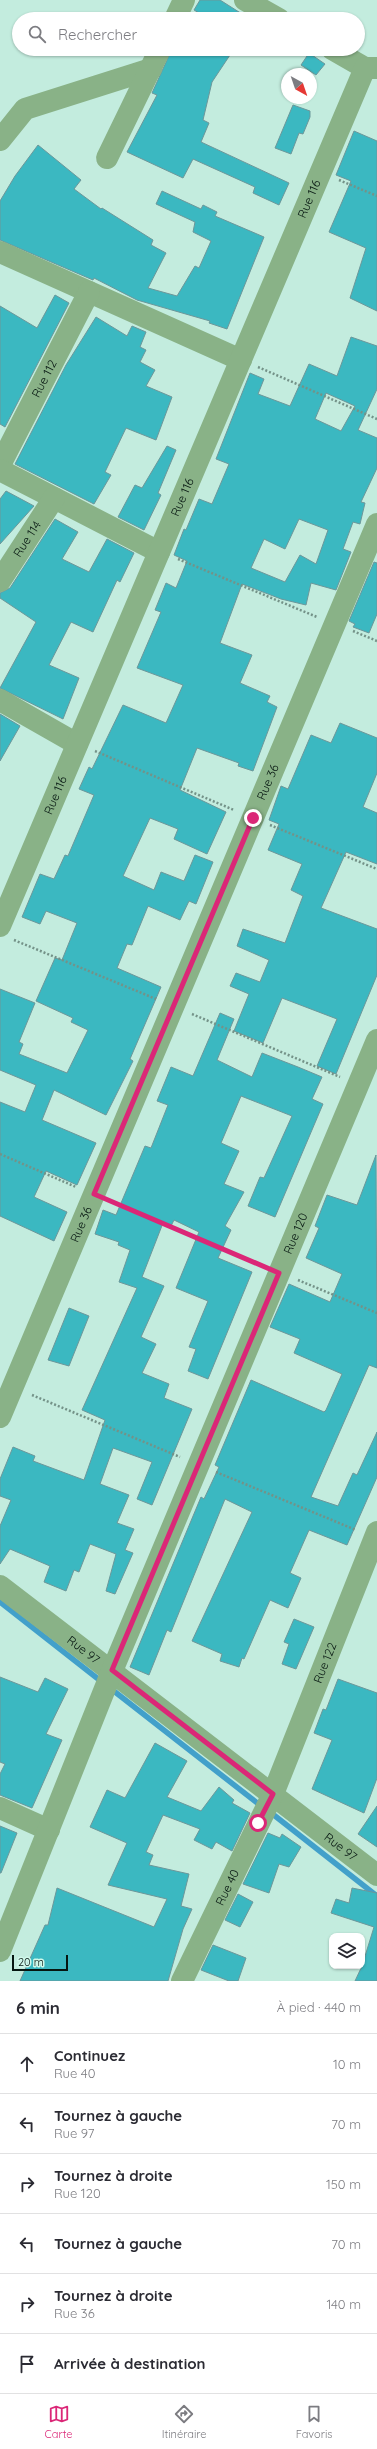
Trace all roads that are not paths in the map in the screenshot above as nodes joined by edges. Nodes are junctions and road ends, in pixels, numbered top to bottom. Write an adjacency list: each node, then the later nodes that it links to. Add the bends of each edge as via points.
1 (184, 0): 3 (street)
2 (246, 0): 4 (street)
3 (178, 12)
4 (267, 12)
5 (157, 56): 7 (street)
6 (346, 56): 8 (street)
7 (151, 68): 9 (street, via 25,109); 10 (street)
8 (371, 68): 13 (street, Rue 116, via 321,172)
9 (0, 140)
10 (107, 158)
11 (0, 252): 12 (street)
12 (89, 292): 13 (street); 14 (street, Rue 112)
13 (241, 360): 18 (street, Rue 116)
14 (0, 465)
15 (0, 470): 16 (street)
16 (54, 498): 18 (street); 19 (street, Rue 114)
17 (377, 524): 24 (street, Rue 36)
18 (159, 552): 21 (street, Rue 116)
19 (0, 581)
20 (0, 700): 21 (street)
21 (78, 744): 22 (street, Rue 116)
22 (0, 926)
23 (377, 1040): 27 (street, Rue 120)
24 (0, 1417)
25 (377, 1532): 28 (street, Rue 122)
26 (0, 1586): 27 (street, Rue 97)
27 (112, 1670): 28 (street, Rue 97); 30 (street, Rue 120)
28 (273, 1794): 31 (street, Rue 97); 33 (street, Rue 40)
29 (0, 1808): 30 (street)
30 (49, 1830): 32 (street, Rue 120)
31 (377, 1875)
32 (0, 1951)
33 (182, 1981)

